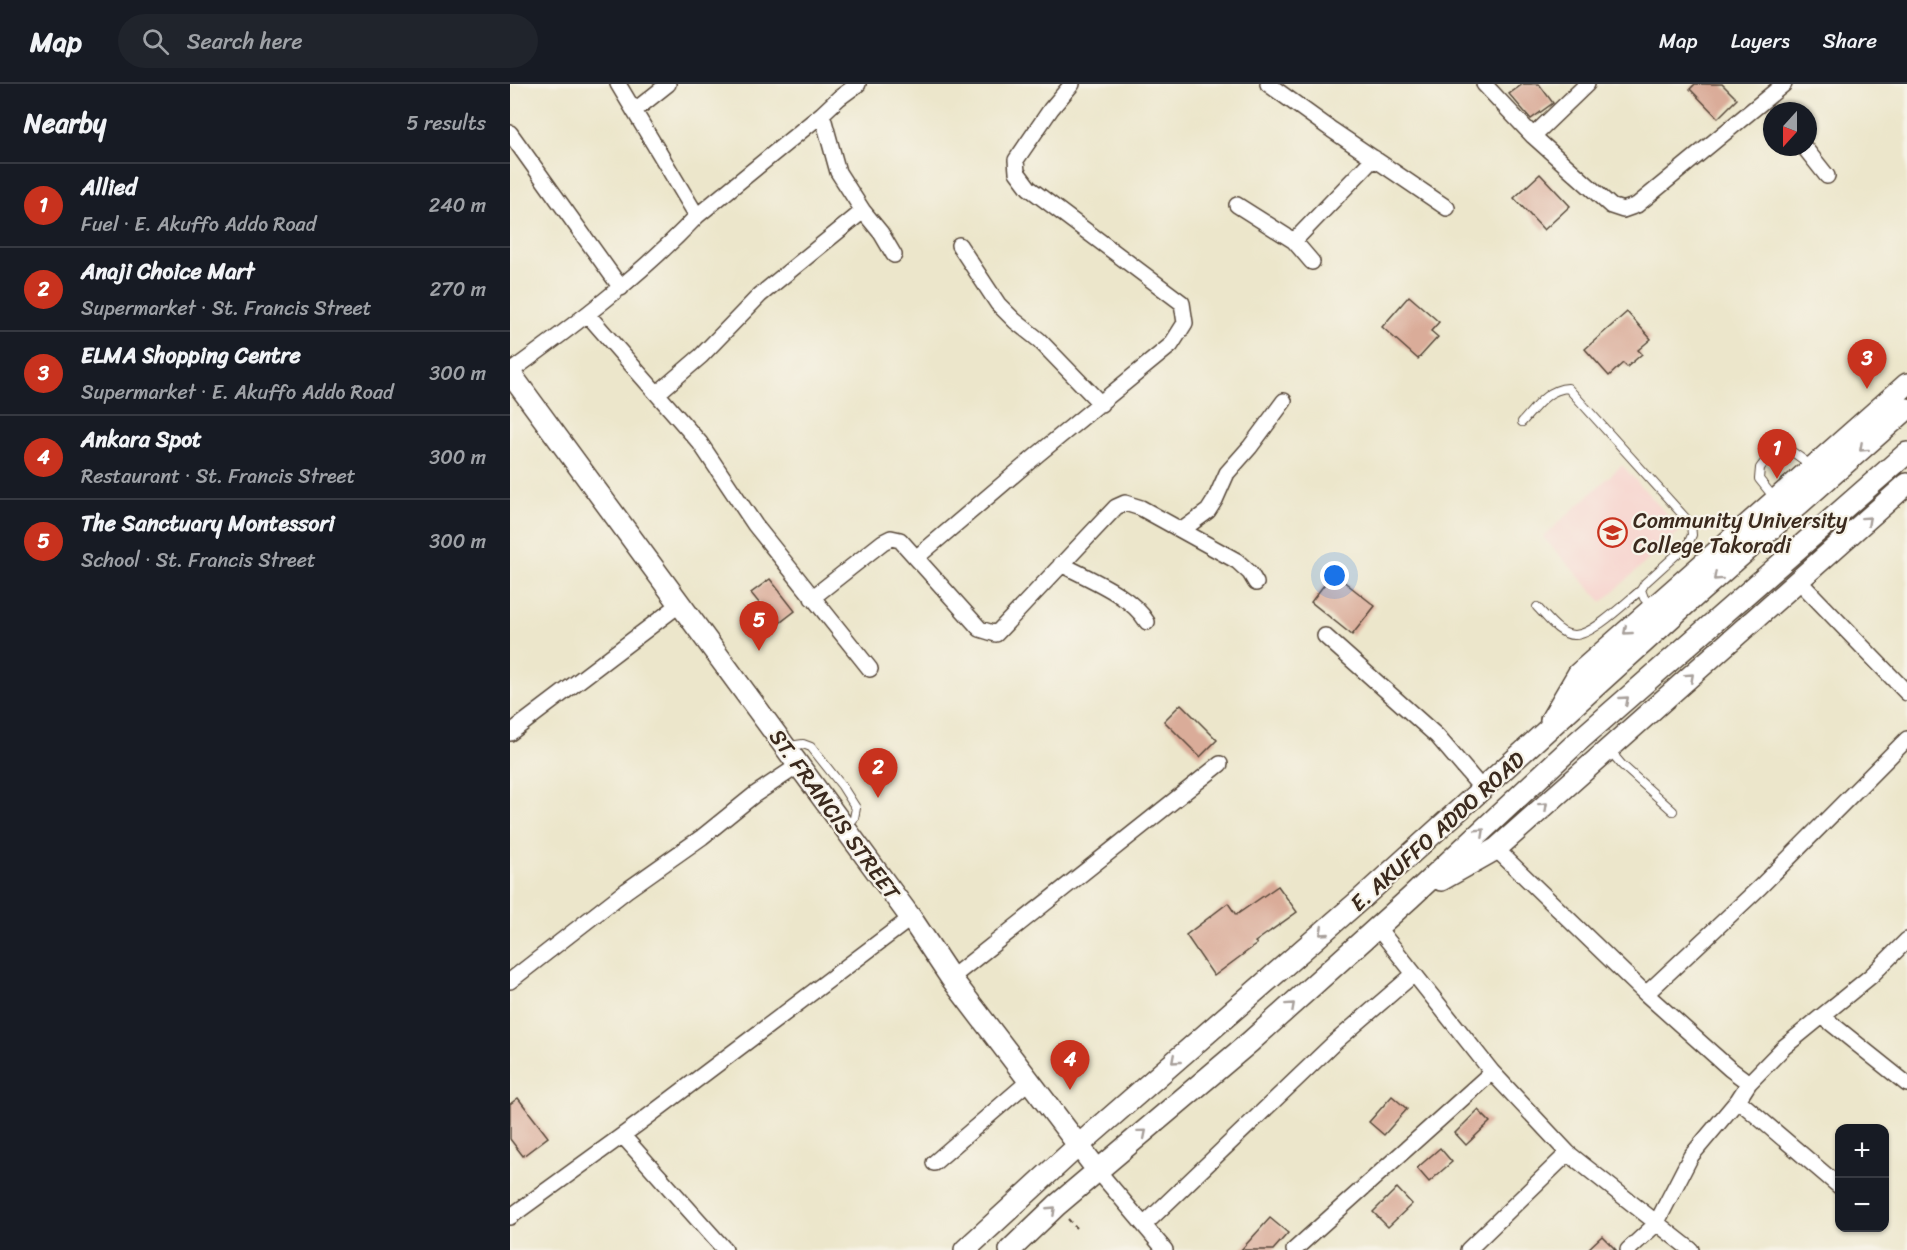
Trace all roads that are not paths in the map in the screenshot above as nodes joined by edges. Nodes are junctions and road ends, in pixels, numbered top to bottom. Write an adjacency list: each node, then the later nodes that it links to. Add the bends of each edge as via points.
1 (618, 84): 11 (street)
2 (668, 84): 11 (street)
3 (858, 84): 12 (street)
4 (1072, 84): 32 (street, via 1016,160 1017,172 1029,188 1182,303 1185,323 1171,345)
5 (1268, 84): 16 (street)
6 (1484, 84): 14 (street)
7 (1587, 84): 14 (street)
8 (1784, 84): 9 (street)
9 (1772, 102)
10 (1763, 110): 14 (street, via 1637,205 1623,210 1611,206)
11 (634, 111): 21 (street)
12 (822, 114): 20 (street, via 838,172); 21 (street)
13 (510, 133): 26 (street)
14 (1533, 136)
15 (1811, 156): 17 (street)
16 (1374, 158): 19 (street); 22 (street)
17 (1827, 176)
18 (1237, 205): 22 (street)
19 (1447, 208)
20 (863, 211): 24 (street); 30 (street, via 760,295 701,356)
21 (697, 216): 26 (street)
22 (1294, 241): 25 (street)
23 (958, 245): 32 (street, via 998,304)
24 (894, 255)
25 (1312, 262)
26 (621, 288): 27 (street)
27 (588, 315): 28 (street); 30 (street)
28 (510, 373): 46 (main road, ST. FRANCIS STREET)
29 (1907, 384): 36 (main road)
30 (658, 393): 45 (street, via 700,443 755,525)
31 (1284, 401): 39 (street, via 1227,473 1208,511)
32 (1101, 404): 40 (street)
33 (1907, 409): 54 (main road, E. AKUFFO ADDO ROAD, one-way to 54)
34 (1522, 422): 44 (lane, via 1548,395 1568,388 1691,524 1688,544)
35 (1907, 453): 64 (main road, E. AKUFFO ADDO ROAD, one-way to 35, via 1584,736)
36 (1814, 467): 38 (main road); 38 (lane, via 1787,448 1775,448 1760,468 1759,479)
37 (1907, 484): 42 (main road, one-way to 37)
38 (1776, 500): 48 (main road)
39 (1182, 530): 41 (street, via 1125,503 1116,507); 43 (street, via 1237,561)
40 (916, 558): 41 (street, via 980,629 996,634); 45 (street, via 900,540 891,538)
41 (1061, 564): 49 (street, via 1130,602)
42 (1798, 580): 52 (street); 56 (main road, one-way to 42)
43 (1256, 584)
44 (1641, 590): 47 (lane, via 1587,633 1573,636 1558,629); 48 (lane)
45 (812, 598): 51 (street)
46 (680, 604): 53 (street); 57 (main road, ST. FRANCIS STREET)
47 (1537, 607)
48 (1653, 608): 54 (main road, one-way to 54, via 1578,674)
49 (1147, 622)
50 (1325, 636): 60 (street, via 1437,736)
51 (870, 669)
52 (1907, 693)
53 (510, 733)
54 (1540, 738): 60 (main road, E. AKUFFO ADDO ROAD)
55 (1907, 738): 71 (street, via 1760,887)
56 (1612, 746): 61 (lane, via 1622,765); 63 (main road, one-way to 56)
57 (786, 747): 59 (main road, ST. FRANCIS STREET); 62 (lane, via 811,747 842,786 856,808)
58 (1220, 764): 69 (street)
59 (799, 765): 62 (main road, ST. FRANCIS STREET); 70 (street)
60 (1483, 790): 79 (main road, E. AKUFFO ADDO ROAD, one-way to 79)
61 (1673, 811)
62 (846, 828): 65 (main road, ST. FRANCIS STREET)
63 (1496, 849): 64 (main road); 71 (street)
64 (1410, 898): 66 (main road, E. AKUFFO ADDO ROAD)
65 (911, 918): 69 (main road, ST. FRANCIS STREET); 78 (street)
66 (1377, 927): 68 (street); 82 (main road, E. AKUFFO ADDO ROAD, one-way to 66)
67 (1907, 940): 72 (street)
68 (1414, 974): 73 (street); 86 (street, via 1334,1043)
69 (951, 978): 74 (main road, ST. FRANCIS STREET)
70 (510, 981)
71 (1646, 994): 75 (street)
72 (1822, 1016): 75 (street); 76 (street)
73 (1492, 1072): 80 (street); 91 (street)
74 (1029, 1081): 79 (main road, ST. FRANCIS STREET); 81 (street)
75 (1749, 1083): 77 (street)
76 (1907, 1084)
77 (1738, 1100): 83 (street); 85 (street, via 1691,1156)
78 (622, 1136): 84 (street); 87 (street)
79 (1078, 1145): 82 (main road, ST. FRANCIS STREET); 88 (main road, E. AKUFFO ADDO ROAD)
80 (1568, 1153): 85 (street); 92 (street)
81 (934, 1163)
82 (1098, 1171): 86 (street, ST. FRANCIS STREET); 89 (main road, E. AKUFFO ADDO ROAD, one-way to 82)
83 (1835, 1184)
84 (510, 1217)
85 (1656, 1224): 93 (street); 94 (street)
86 (1144, 1225): 90 (street, ST. FRANCIS STREET)
87 (725, 1250)
88 (965, 1250)
89 (1010, 1250)
90 (1165, 1250)
91 (1294, 1250)
92 (1468, 1250)
93 (1628, 1250)
94 (1691, 1250)

